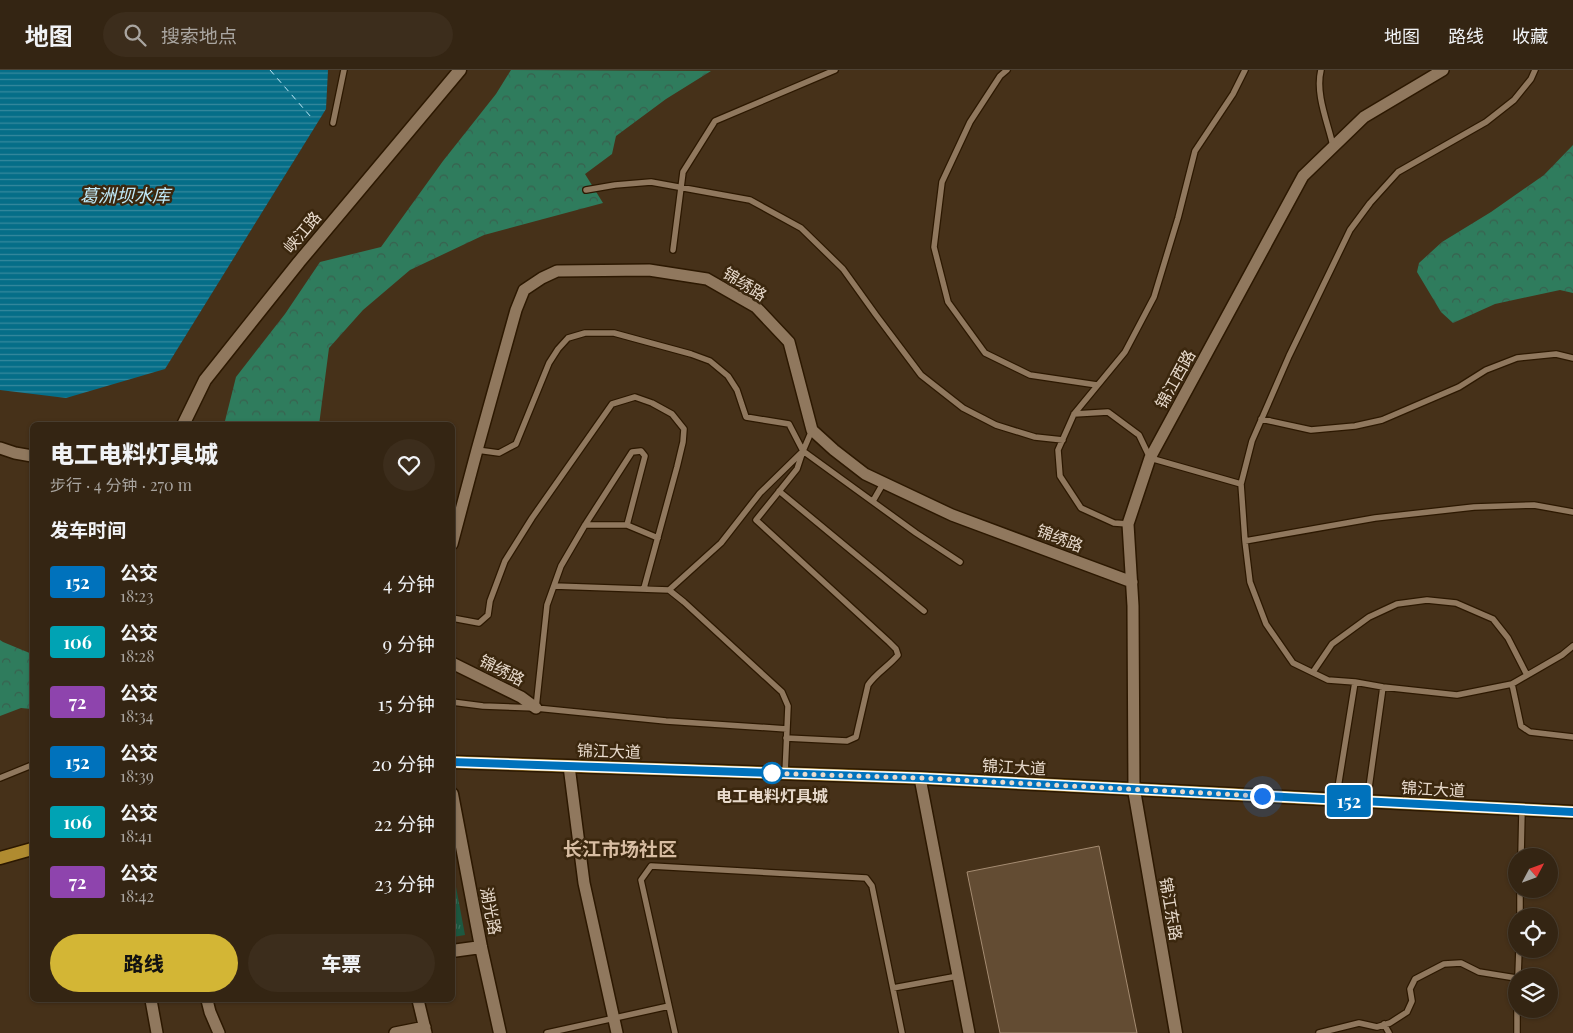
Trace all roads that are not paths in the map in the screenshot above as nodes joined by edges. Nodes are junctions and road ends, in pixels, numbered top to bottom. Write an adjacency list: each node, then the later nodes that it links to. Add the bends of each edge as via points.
1 (344, 70): 9 (lane)
2 (460, 70): 18 (main road, 峡江路, via 204,380)
3 (835, 70): 11 (lane, via 715,120 683,172)
4 (1007, 70): 15 (lane, via 970,122 942,182 934,247 948,302 985,353 1030,376)
5 (1245, 70): 15 (lane, via 1195,151 1154,297 1125,352)
6 (1321, 70): 10 (lane, via 1321,95)
7 (1443, 70): 10 (street, 锦江西路, via 1364,117)
8 (1535, 70): 17 (lane, via 1514,100 1486,122 1398,172 1370,203 1350,230)
9 (333, 123)
10 (1333, 146): 25 (street, 锦江西路, via 1304,176)
11 (681, 187): 12 (lane, via 652,182); 13 (lane); 20 (lane, via 750,200 801,228 843,269 921,375 963,408 996,425 1035,437)
12 (586, 190)
13 (673, 250)
14 (1573, 358): 17 (lane, via 1556,354 1517,358 1382,420 1355,426 1311,430)
15 (1097, 385): 16 (lane)
16 (1074, 414): 20 (lane); 25 (lane, via 1108,412 1139,435)
17 (1262, 419): 27 (lane, via 1252,441)
18 (184, 422)
19 (812, 430): 22 (street, 锦绣路, via 790,342 756,307 707,279 649,270 557,271 524,290); 23 (lane); 26 (street, 锦绣路, via 865,474)
20 (1063, 440): 31 (lane, via 1058,450 1060,476 1081,508 1114,523)
21 (0, 448): 24 (street)
22 (477, 450): 23 (lane, via 499,454 516,444 548,363 568,338 585,333 614,333 710,361 728,376 737,390 746,417 789,424); 34 (street, 锦绣路)
23 (803, 450): 28 (lane, via 797,469); 29 (lane); 41 (lane, via 760,493 721,543)
24 (30, 456)
25 (1150, 458): 27 (lane); 31 (street, 锦江西路)
26 (884, 482): 29 (lane); 38 (street, 锦绣路, via 952,514)
27 (1241, 484): 36 (lane)
28 (779, 491): 42 (lane); 55 (lane, via 756,520 889,642 898,655 868,685 856,737 848,741)
29 (873, 501): 37 (lane)
30 (1573, 512): 36 (lane, via 1534,505 1474,508 1375,518)
31 (1128, 524): 38 (street, 锦江西路)
32 (585, 525): 33 (lane); 33 (lane, via 632,452 641,451 645,456); 39 (lane, via 561,566)
33 (627, 525): 35 (lane)
34 (455, 533)
35 (658, 538): 40 (lane); 43 (lane, via 684,429 672,414 634,397 612,404 532,518 505,561 488,615 479,623)
36 (1245, 541): 46 (lane, via 1250,582 1266,624 1293,663)
37 (960, 562)
38 (1132, 582): 62 (street, 锦江西路)
39 (554, 586): 40 (lane); 52 (lane, via 547,605)
40 (644, 588): 41 (lane)
41 (669, 590): 53 (lane, via 782,692 788,706)
42 (924, 611)
43 (455, 619)
44 (1573, 646): 47 (lane)
45 (455, 664): 52 (street, 锦绣路, via 521,697)
46 (1313, 672): 47 (lane, via 1332,644 1369,617 1397,604 1427,600 1456,603 1494,619); 48 (lane, via 1328,680)
47 (1527, 675): 49 (lane)
48 (1355, 682): 50 (lane); 63 (lane)
49 (1512, 684): 50 (lane, via 1457,695); 54 (lane, via 1521,726 1530,732)
50 (1384, 687): 64 (lane)
51 (455, 702): 52 (lane)
52 (536, 708): 53 (lane)
53 (786, 729): 55 (lane)
54 (1573, 737)
55 (786, 738): 59 (lane)
56 (455, 762): 58 (main road, 锦江大道)
57 (30, 766): 60 (lane)
58 (569, 766): 59 (main road, 锦江大道); 80 (street, via 584,883)
59 (785, 774): 61 (main road, 锦江大道)
60 (0, 778)
61 (920, 778): 62 (main road, 锦江大道); 73 (street)
62 (1134, 790): 63 (main road, 锦江大道); 93 (main road, 锦江东路)
63 (1336, 800): 64 (main road, 锦江大道)
64 (1367, 802): 66 (main road, 锦江大道)
65 (455, 810): 71 (main road, 湖光路)
66 (1522, 810): 67 (main road, 锦江大道); 68 (lane)
67 (1573, 812)
68 (1521, 848)
69 (30, 850): 70 (main road)
70 (0, 858)
71 (481, 947): 72 (main road); 87 (main road, 湖光路)
72 (455, 951)
73 (958, 976): 75 (lane); 92 (street)
74 (1508, 976): 82 (lane, via 1479,972 1461,963 1444,964 1415,979 1410,989 1412,1001 1408,1012)
75 (893, 988): 79 (lane, via 872,886 866,878 651,866 641,880); 91 (lane)
76 (151, 1002): 84 (street)
77 (208, 1002): 85 (street)
78 (419, 1002): 83 (street)
79 (669, 1006): 80 (lane); 90 (lane)
80 (614, 1018): 88 (lane); 89 (street)
81 (1517, 1018): 96 (lane)
82 (1384, 1024): 94 (lane, via 1376,1027 1360,1023); 95 (lane)
83 (426, 1030): 86 (street)
84 (157, 1033)
85 (218, 1033)
86 (395, 1033)
87 (500, 1033)
88 (547, 1033)
89 (617, 1033)
90 (675, 1033)
91 (902, 1033)
92 (969, 1033)
93 (1176, 1033)
94 (1319, 1033)
95 (1389, 1033)
96 (1517, 1033)

